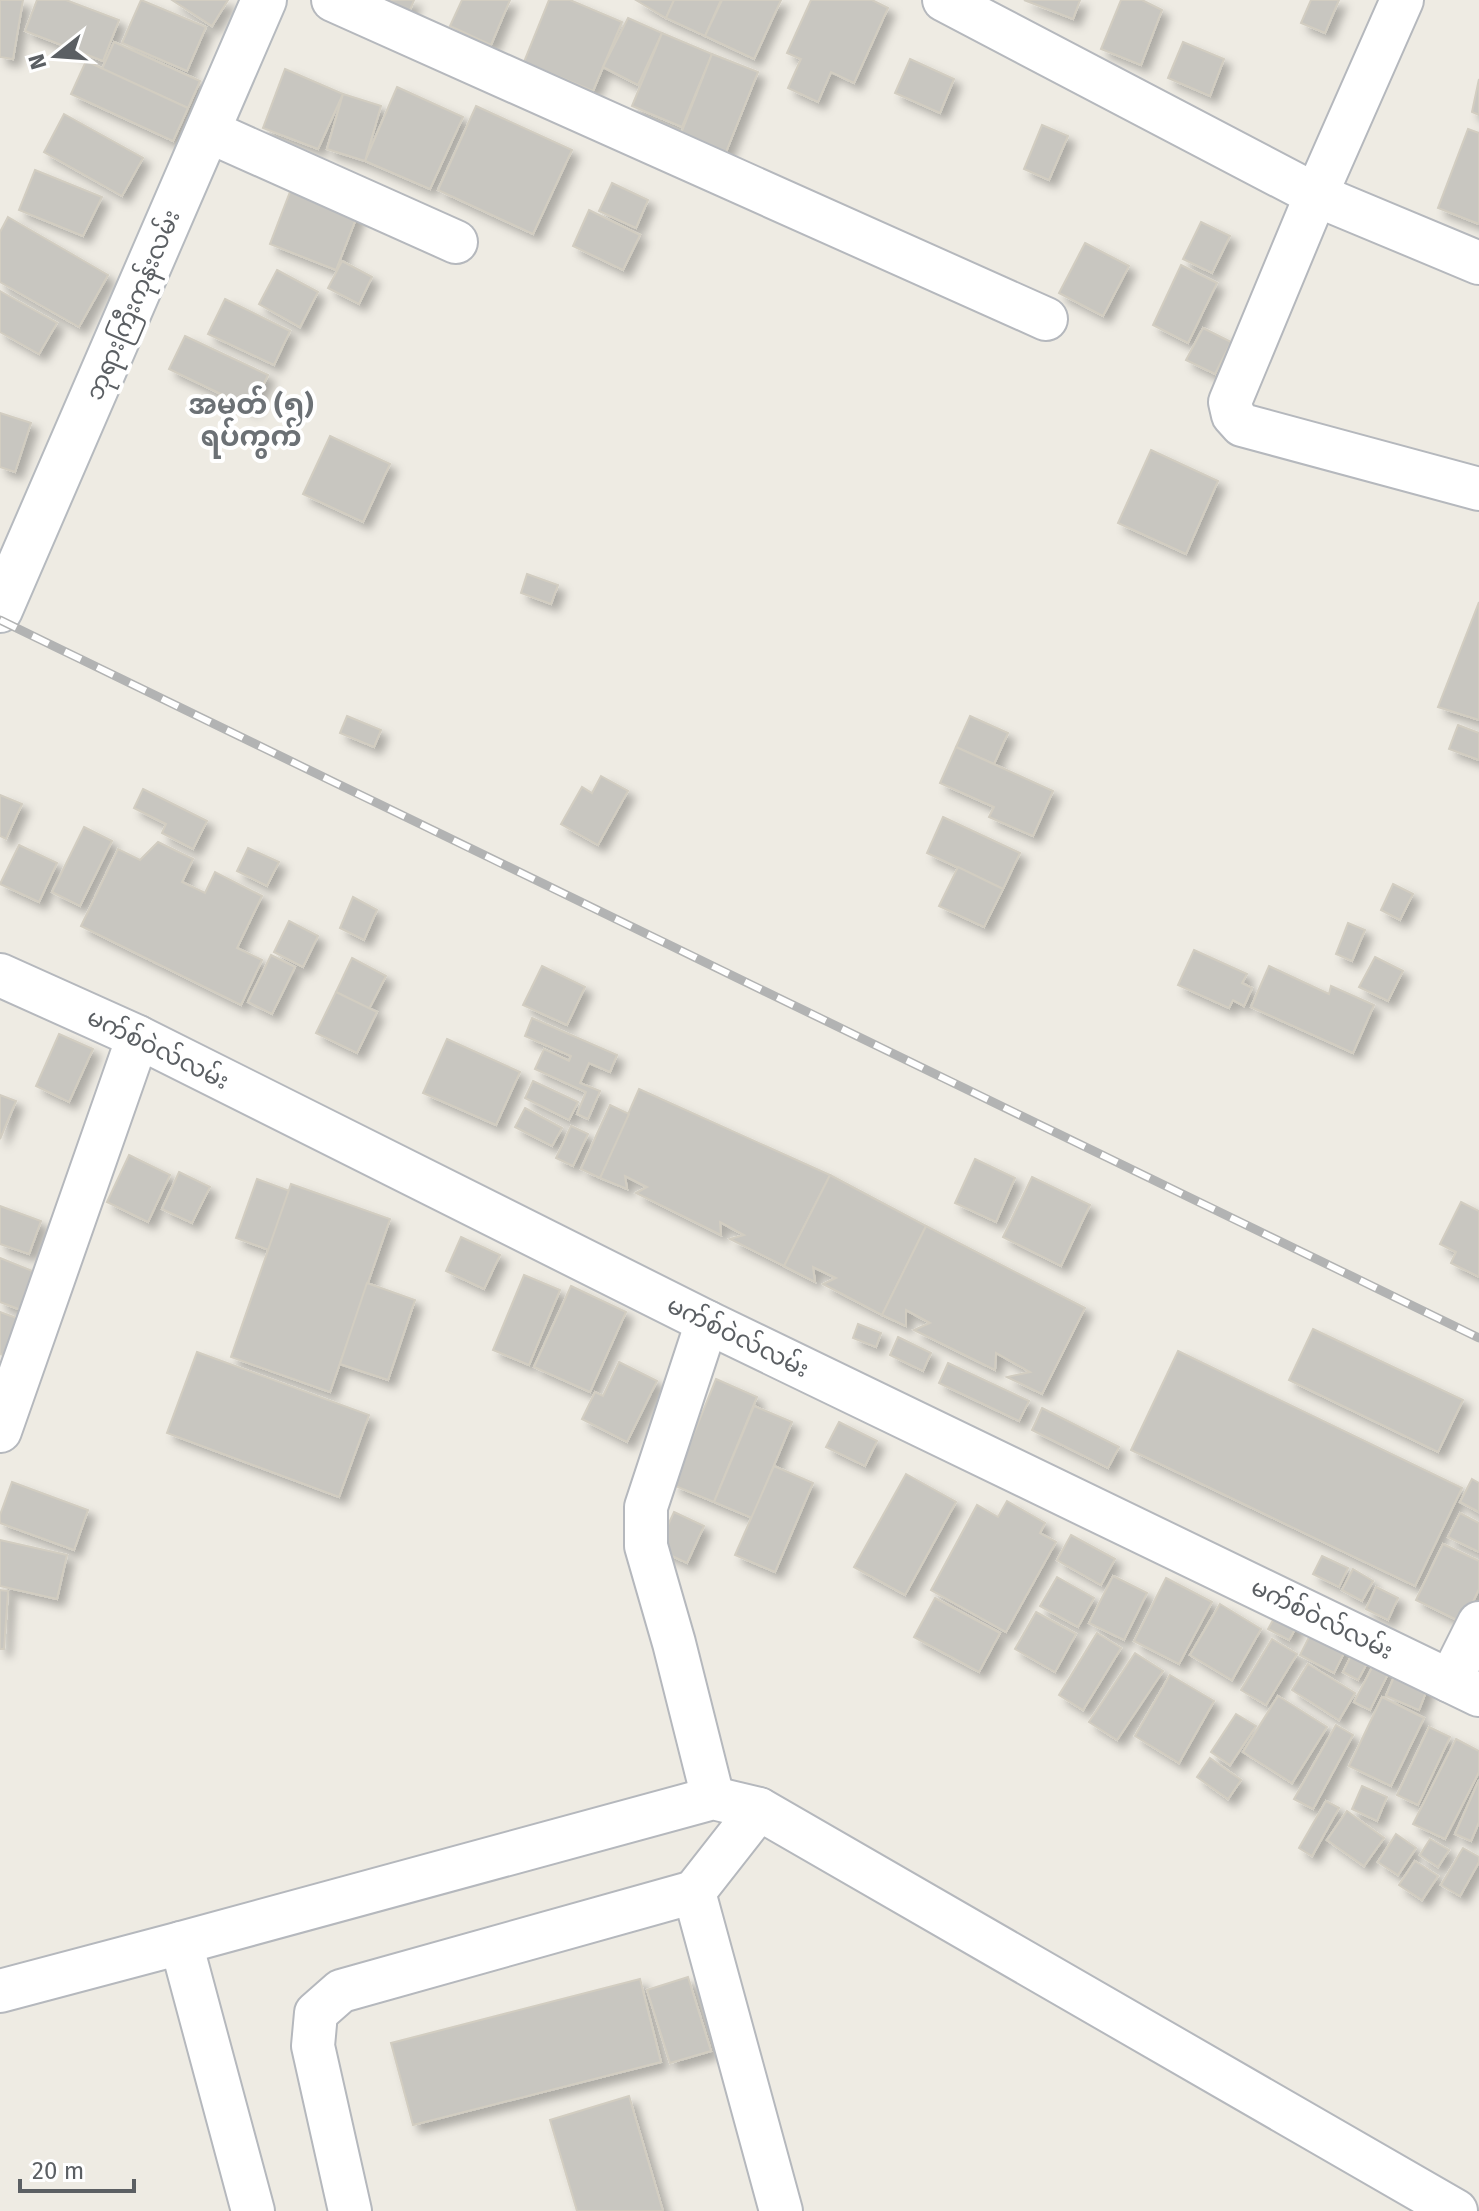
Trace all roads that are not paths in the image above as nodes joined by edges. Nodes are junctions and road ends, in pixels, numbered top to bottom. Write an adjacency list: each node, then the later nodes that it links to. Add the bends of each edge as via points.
1 (264, 0): 5 (street, ဘုရားကြီးကုန်းလမ်း)
2 (333, 0): 9 (street)
3 (944, 0): 6 (street)
4 (1402, 0): 6 (street)
5 (208, 131): 7 (street); 11 (street, ဘုရားကြီးကုန်းလမ်း)
6 (1316, 195): 8 (street); 10 (street, via 1230,402 1233,415 1242,425)
7 (456, 242)
8 (1479, 263)
9 (1046, 319)
10 (1479, 489)
11 (0, 610)
12 (0, 975): 13 (street, မက်စ်ဝဲလ်လမ်း)
13 (138, 1037): 14 (street, မက်စ်ဝဲလ်လမ်း); 15 (street)
14 (707, 1322): 17 (street, မက်စ်ဝဲလ်လမ်း); 18 (street, via 646,1507 646,1546)
15 (0, 1431)
16 (1479, 1623): 17 (street)
17 (1465, 1688)
18 (713, 1798): 19 (street); 21 (street)
19 (759, 1809): 20 (street); 26 (street)
20 (694, 1892): 24 (street, via 341,1991 316,2013 313,2046); 25 (street)
21 (181, 1943): 22 (street); 23 (street)
22 (0, 1991)
23 (253, 2211)
24 (350, 2211)
25 (781, 2211)
26 (1456, 2211)

